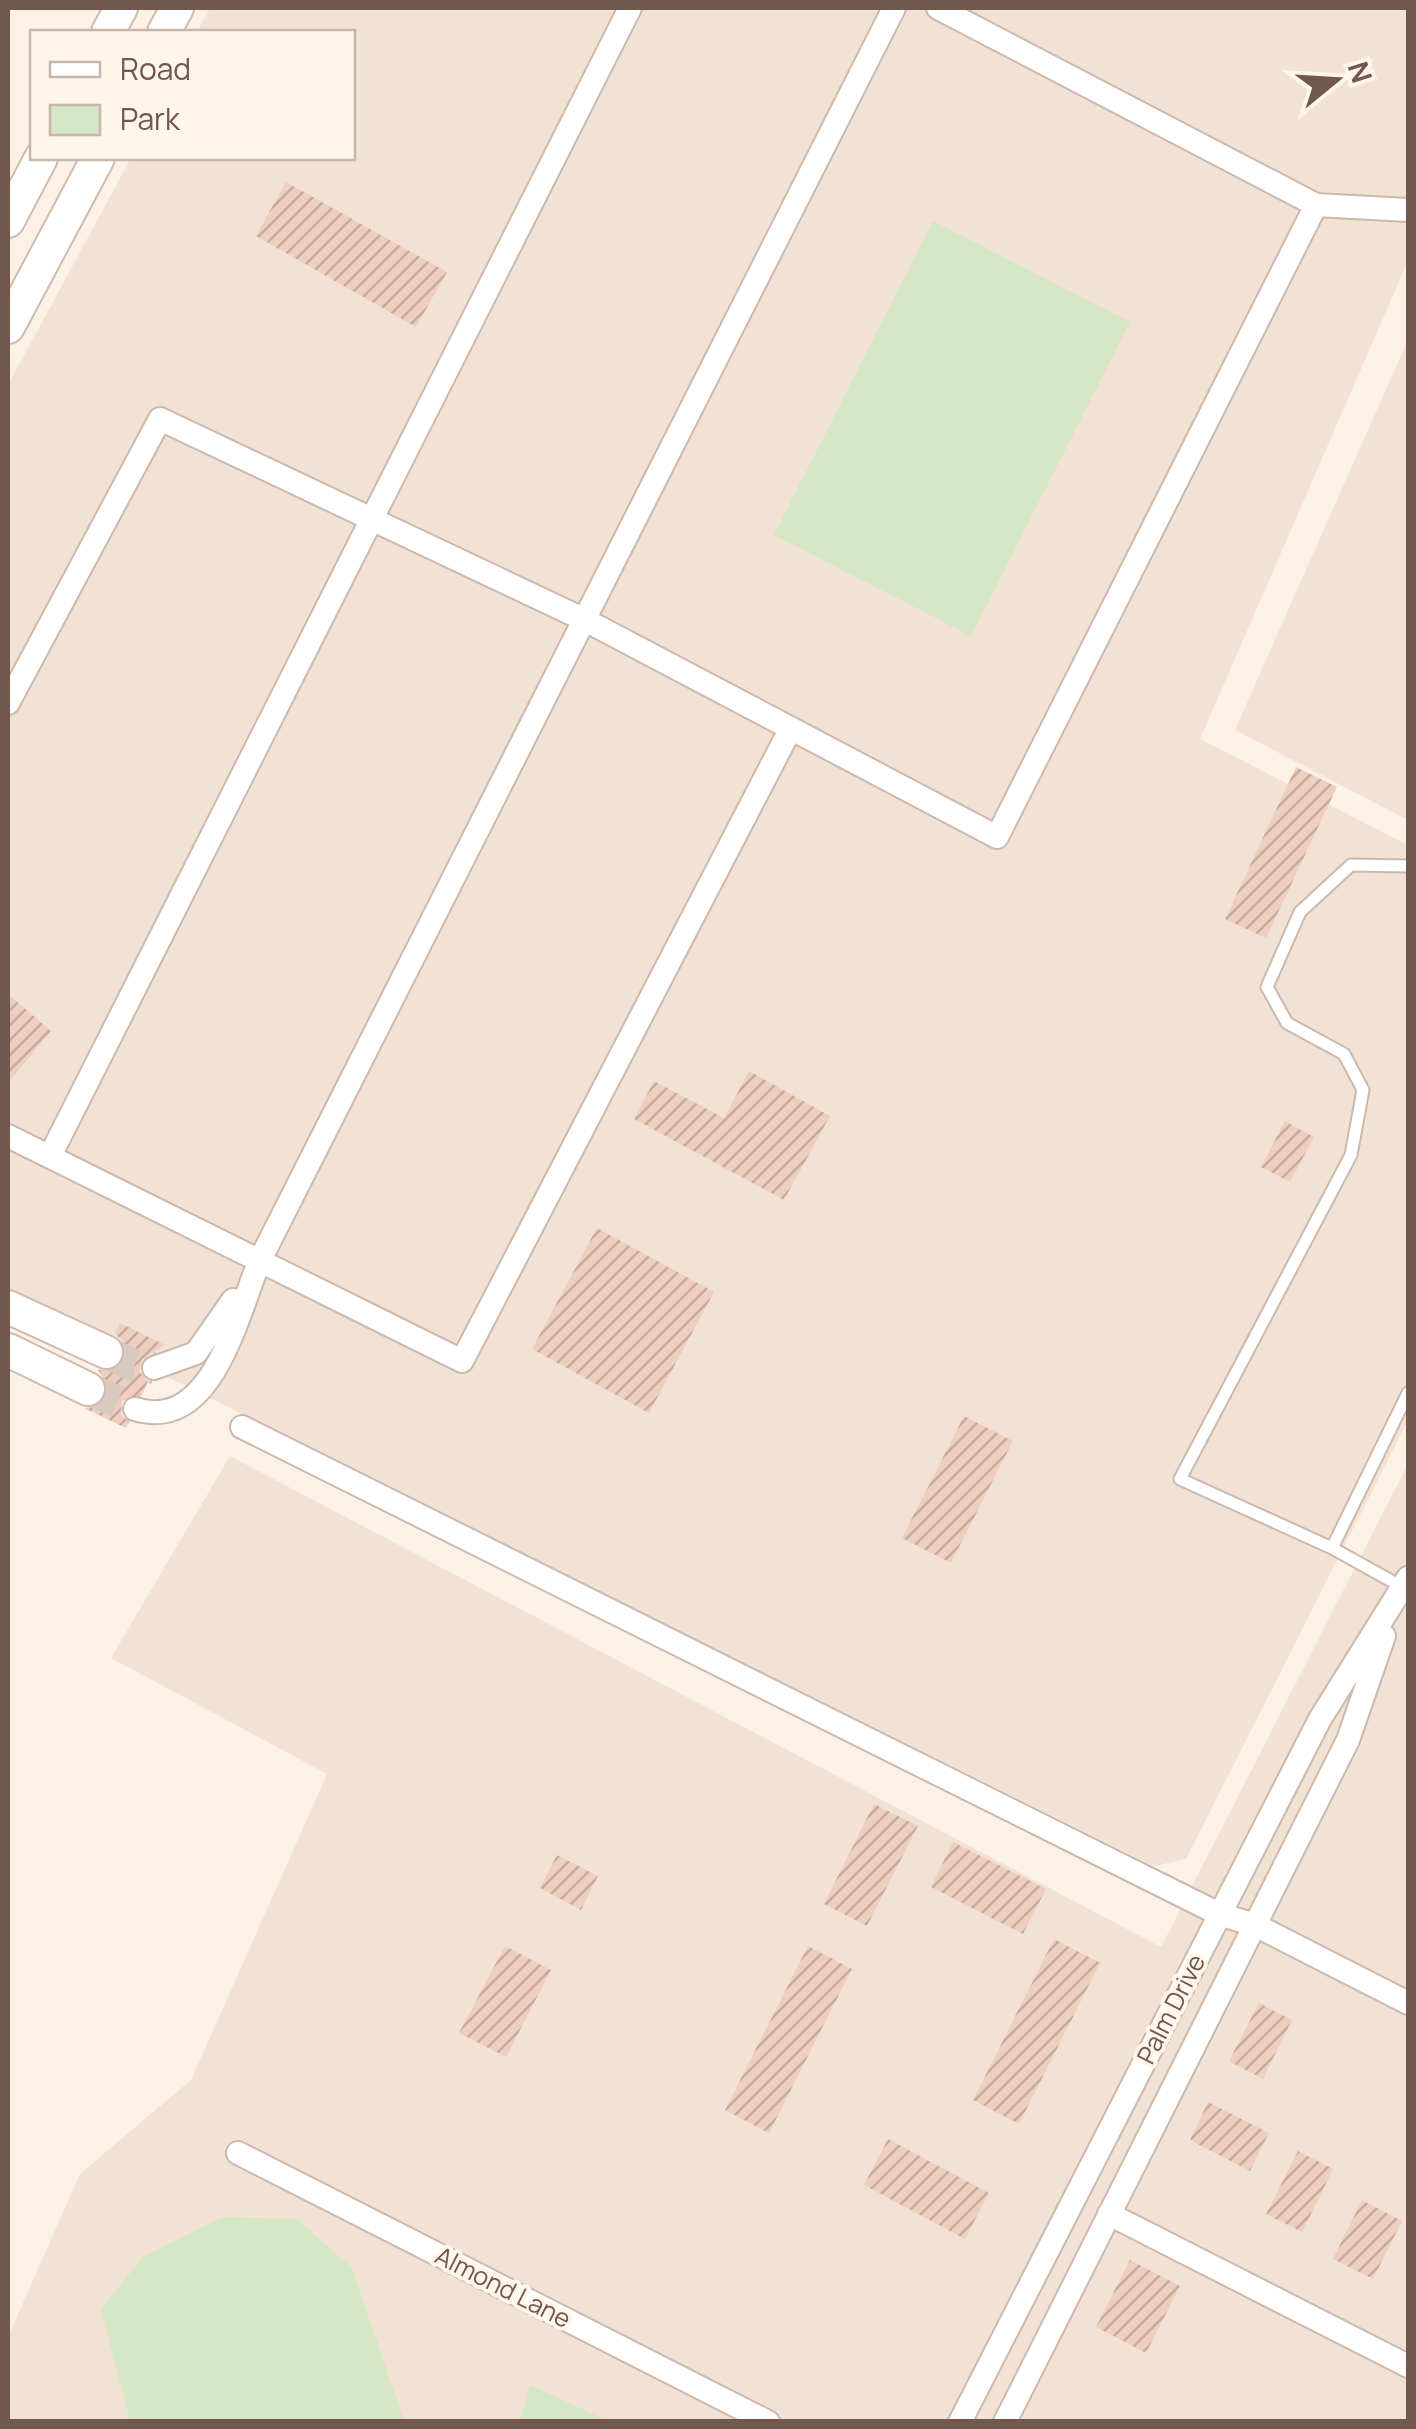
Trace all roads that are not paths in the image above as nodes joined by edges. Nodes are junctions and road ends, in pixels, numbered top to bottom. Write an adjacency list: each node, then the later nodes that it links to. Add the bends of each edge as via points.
1 (121, 8): 6 (main road)
2 (178, 8): 7 (main road)
3 (630, 8): 14 (street)
4 (894, 8): 15 (street)
5 (938, 8): 10 (street)
6 (109, 30)
7 (165, 30)
8 (40, 160): 12 (main road)
9 (97, 160): 13 (main road)
10 (1316, 205): 11 (street); 17 (street, via 997,837)
11 (1408, 210)
12 (8, 220)
13 (8, 327)
14 (368, 521): 15 (street); 16 (street, via 160,420); 20 (street)
15 (585, 620): 17 (street); 21 (street)
16 (8, 703)
17 (791, 728): 21 (street, via 462,1361)
18 (1408, 866): 32 (lane, via 1351,865 1300,912 1267,987 1287,1023 1344,1054 1362,1090 1360,1106 1351,1155 1180,1479)
19 (8, 1136): 20 (street)
20 (50, 1156): 21 (street)
21 (260, 1260): 26 (street, via 196,1354); 30 (street, via 206,1388 184,1408 150,1414)
22 (8, 1306): 23 (main road)
23 (66, 1334): 25 (main road); 27 (street)
24 (8, 1350): 27 (main road)
25 (106, 1352)
26 (154, 1368)
27 (49, 1369): 28 (main road)
28 (88, 1389)
29 (1408, 1393): 32 (lane)
30 (135, 1409)
31 (242, 1427): 34 (street)
32 (1332, 1548): 33 (lane)
33 (1404, 1595): 34 (street, Palm Drive, via 1320,1719); 35 (street, Palm Drive, via 1348,1740)
34 (1219, 1914): 35 (street); 41 (street, Palm Drive)
35 (1255, 1925): 36 (street); 38 (street, Palm Drive)
36 (1408, 2003)
37 (238, 2152): 40 (street, Almond Lane)
38 (1109, 2214): 39 (street); 42 (street, Palm Drive)
39 (1408, 2366)
40 (768, 2422)
41 (960, 2422)
42 (1005, 2422)

